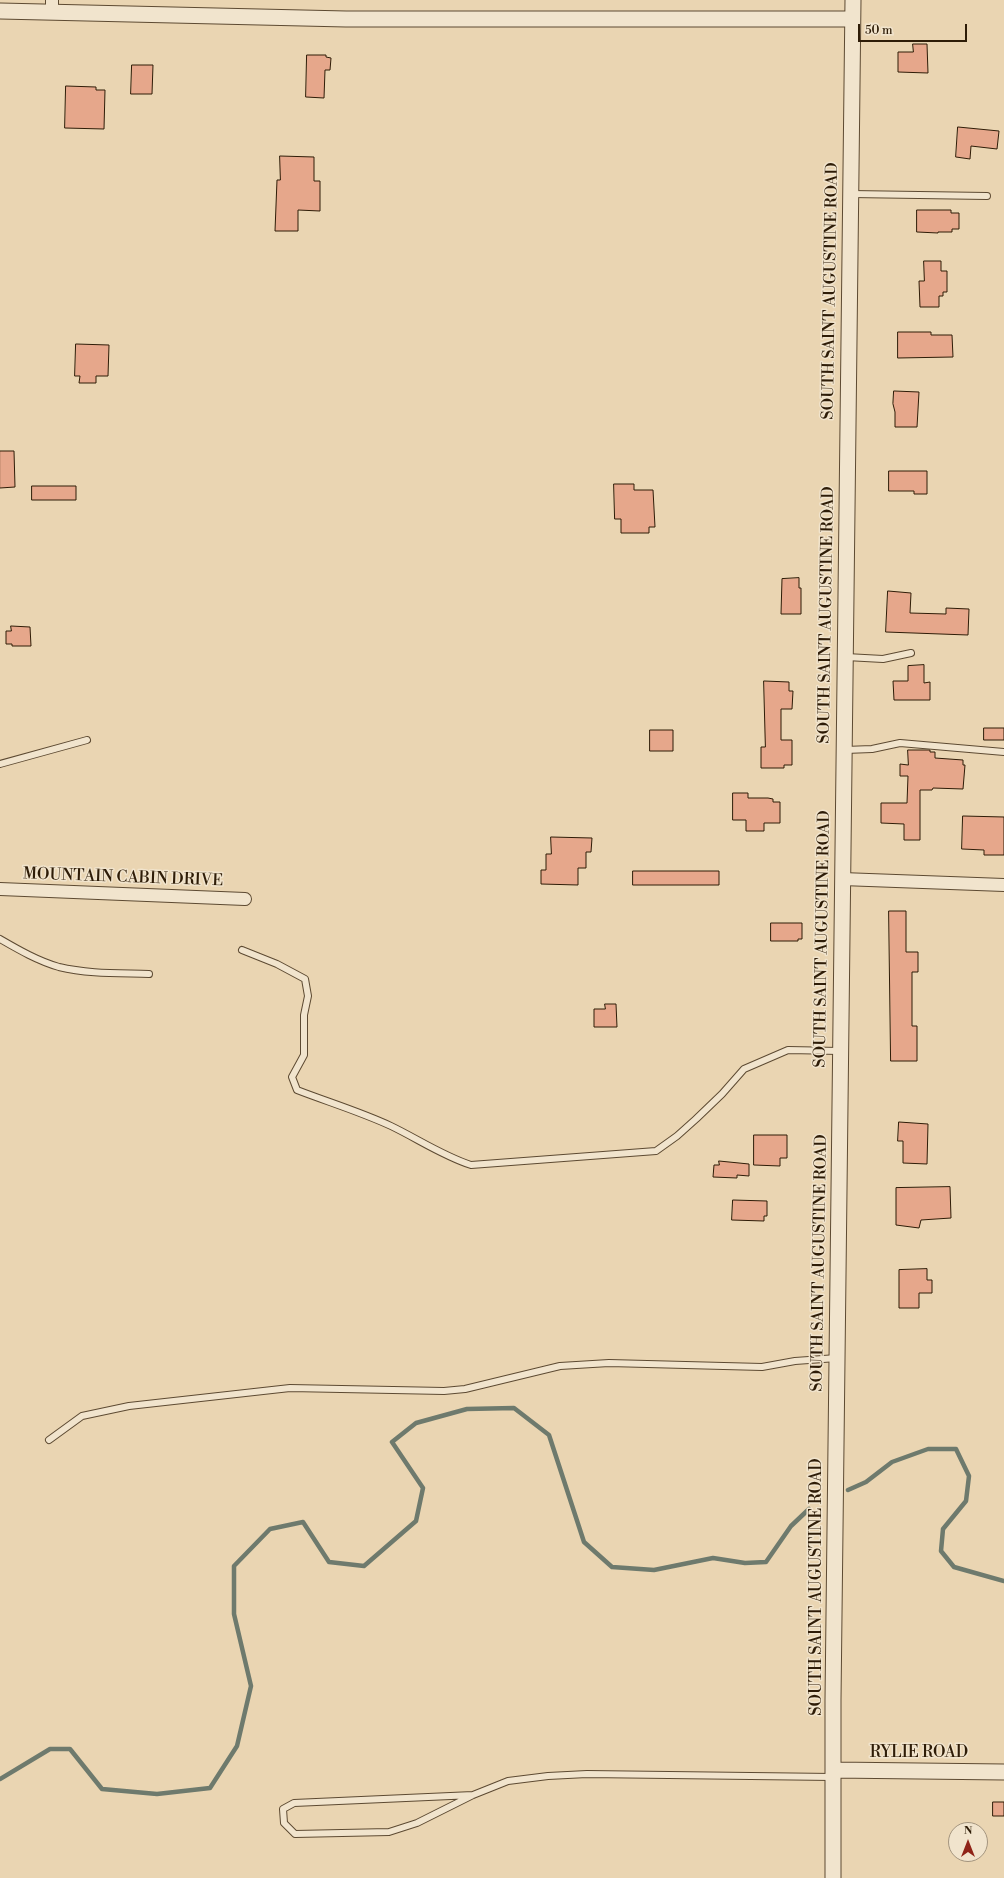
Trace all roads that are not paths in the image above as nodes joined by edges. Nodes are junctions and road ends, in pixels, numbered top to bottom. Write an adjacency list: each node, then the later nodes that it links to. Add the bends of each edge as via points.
1 (853, 0): 4 (street, SOUTH SAINT AUGUSTINE ROAD)
2 (52, 7): 3 (street); 4 (street, via 346,19)
3 (0, 11)
4 (852, 19): 5 (street, SOUTH SAINT AUGUSTINE ROAD)
5 (850, 194): 6 (lane); 8 (street, SOUTH SAINT AUGUSTINE ROAD)
6 (987, 196)
7 (911, 652): 8 (lane, via 883,658)
8 (844, 657): 10 (street, SOUTH SAINT AUGUSTINE ROAD)
9 (87, 740): 12 (lane)
10 (843, 750): 11 (lane, via 872,749 900,743); 13 (street, SOUTH SAINT AUGUSTINE ROAD)
11 (1004, 752)
12 (0, 764)
13 (842, 879): 14 (street); 20 (street, SOUTH SAINT AUGUSTINE ROAD)
14 (1004, 885)
15 (0, 889): 16 (street, MOUNTAIN CABIN DRIVE)
16 (245, 899)
17 (0, 939): 19 (lane, via 32,957 59,967 87,972)
18 (242, 950): 20 (lane, via 305,979 308,996 304,1015 304,1055 292,1077 297,1090 367,1115 419,1139 451,1159 471,1165 656,1151 696,1119 744,1069 788,1050)
19 (149, 974)
20 (840, 1051): 21 (street, SOUTH SAINT AUGUSTINE ROAD)
21 (837, 1358): 22 (lane, via 795,1361 762,1367 609,1363 560,1366 465,1389 444,1391 290,1388 129,1406 82,1416); 24 (street, SOUTH SAINT AUGUSTINE ROAD)
22 (49, 1440)
23 (1004, 1772): 24 (street, RYLIE ROAD)
24 (834, 1774): 25 (lane, via 571,1774 508,1781); 26 (street, SOUTH SAINT AUGUSTINE ROAD)
25 (473, 1795): 25 (lane, via 416,1823 389,1832 295,1834 284,1824 284,1809 294,1803)
26 (833, 1878)

